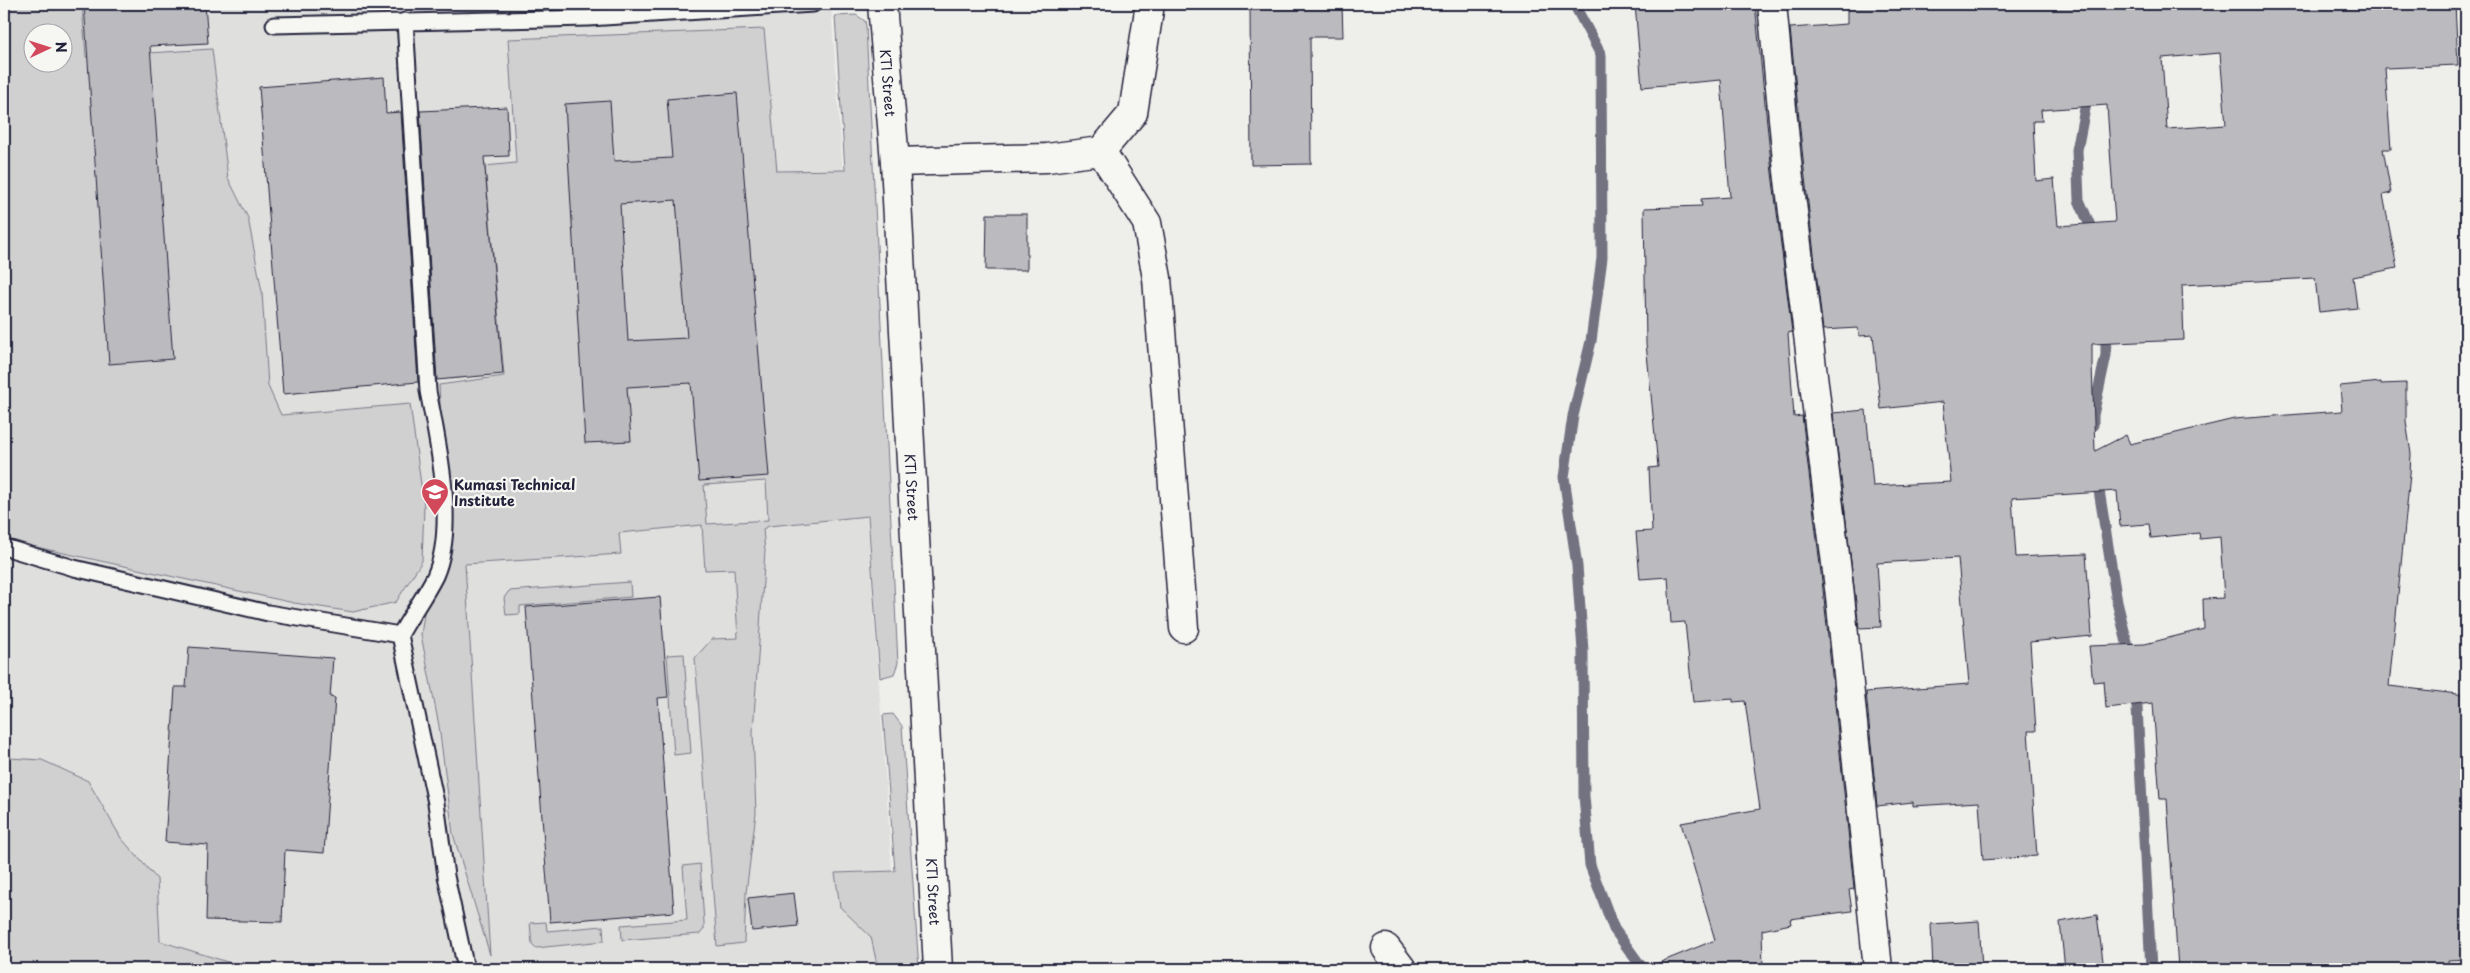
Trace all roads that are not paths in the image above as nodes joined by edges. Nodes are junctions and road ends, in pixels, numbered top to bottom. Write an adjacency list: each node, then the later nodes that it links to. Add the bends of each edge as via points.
1 (813, 4): 5 (lane)
2 (882, 4): 9 (street, KTI Street)
3 (1150, 4): 8 (street, via 1133,112)
4 (1772, 4): 17 (street, via 1840,596)
5 (587, 11): 6 (lane)
6 (405, 21): 7 (lane); 12 (lane, via 428,391 437,438 446,536 435,575)
7 (274, 25)
8 (1101, 151): 9 (street, via 1046,158); 11 (street, via 1147,223 1157,278)
9 (895, 162): 15 (street, KTI Street)
10 (4, 547): 12 (lane, via 74,568 268,613)
11 (1184, 628)
12 (400, 635): 14 (lane, via 436,804 446,876)
13 (1386, 948): 16 (street)
14 (466, 969)
15 (938, 969)
16 (1402, 969)
17 (1878, 969)

